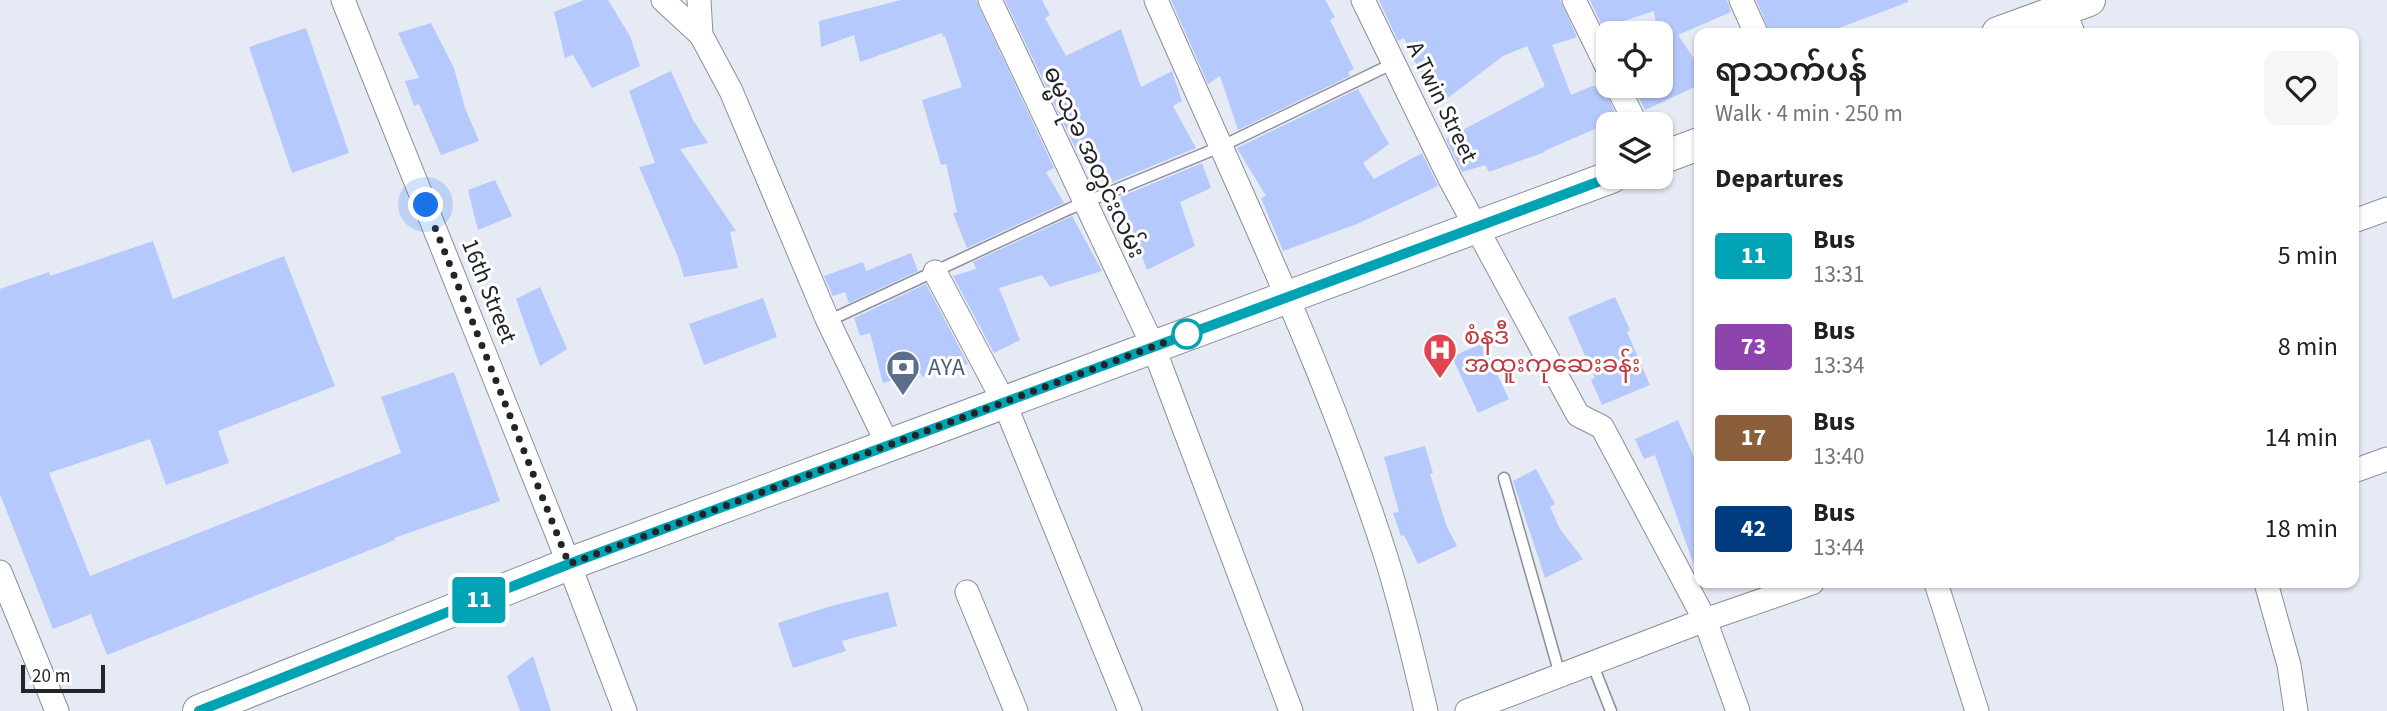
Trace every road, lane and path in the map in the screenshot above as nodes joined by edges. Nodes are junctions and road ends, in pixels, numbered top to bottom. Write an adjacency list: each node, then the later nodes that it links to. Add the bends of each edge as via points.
1 (343, 0): 32 (street, 16th Street)
2 (663, 0): 12 (street)
3 (699, 0): 12 (street)
4 (989, 0): 19 (street, ဓမ္မသုခ အတွင်းလမ်း)
5 (1156, 0): 16 (street)
6 (1363, 0): 14 (street, A Twin Street)
7 (1574, 0): 13 (street)
8 (1741, 0): 10 (street)
9 (2071, 11): 11 (main road)
10 (1754, 28)
11 (2015, 28)
12 (701, 35): 25 (street, via 732,91)
13 (1596, 45)
14 (1394, 63): 16 (lane); 22 (street, A Twin Street)
15 (1694, 146): 17 (main road)
16 (1220, 147): 19 (lane); 24 (street)
17 (1673, 154)
18 (1596, 182): 22 (main road)
19 (1084, 204): 23 (lane); 26 (street, ဓမ္မသုခ အတွင်းလမ်း)
20 (2387, 209): 21 (street)
21 (2359, 219)
22 (1476, 226): 24 (main road); 38 (street, A Twin Street, via 1577,415 1602,427)
23 (935, 272): 25 (lane); 27 (street)
24 (1287, 296): 26 (main road); 47 (street, via 1386,557)
25 (828, 321): 28 (street)
26 (1153, 346): 27 (main road); 46 (street, ဓမ္မသုခ အတွင်းလမ်း)
27 (1004, 402): 28 (main road); 45 (street)
28 (888, 445): 32 (main road)
29 (2387, 459): 30 (street)
30 (2359, 469)
31 (1504, 478): 40 (lane)
32 (569, 564): 42 (main road); 43 (street, 16th Street)
33 (0, 572): 41 (street)
34 (1798, 588): 38 (street)
35 (1938, 588): 51 (street)
36 (2267, 588): 52 (street, via 2289,665)
37 (967, 592): 44 (street)
38 (1705, 620): 39 (street); 50 (street, A Twin Street)
39 (1592, 663): 40 (street); 49 (lane)
40 (1560, 676): 48 (street)
41 (57, 711)
42 (199, 711)
43 (625, 711)
44 (1016, 711)
45 (1130, 711)
46 (1291, 711)
47 (1426, 711)
48 (1467, 711)
49 (1611, 711)
50 (1738, 711)
51 (1977, 711)
52 (2296, 711)

